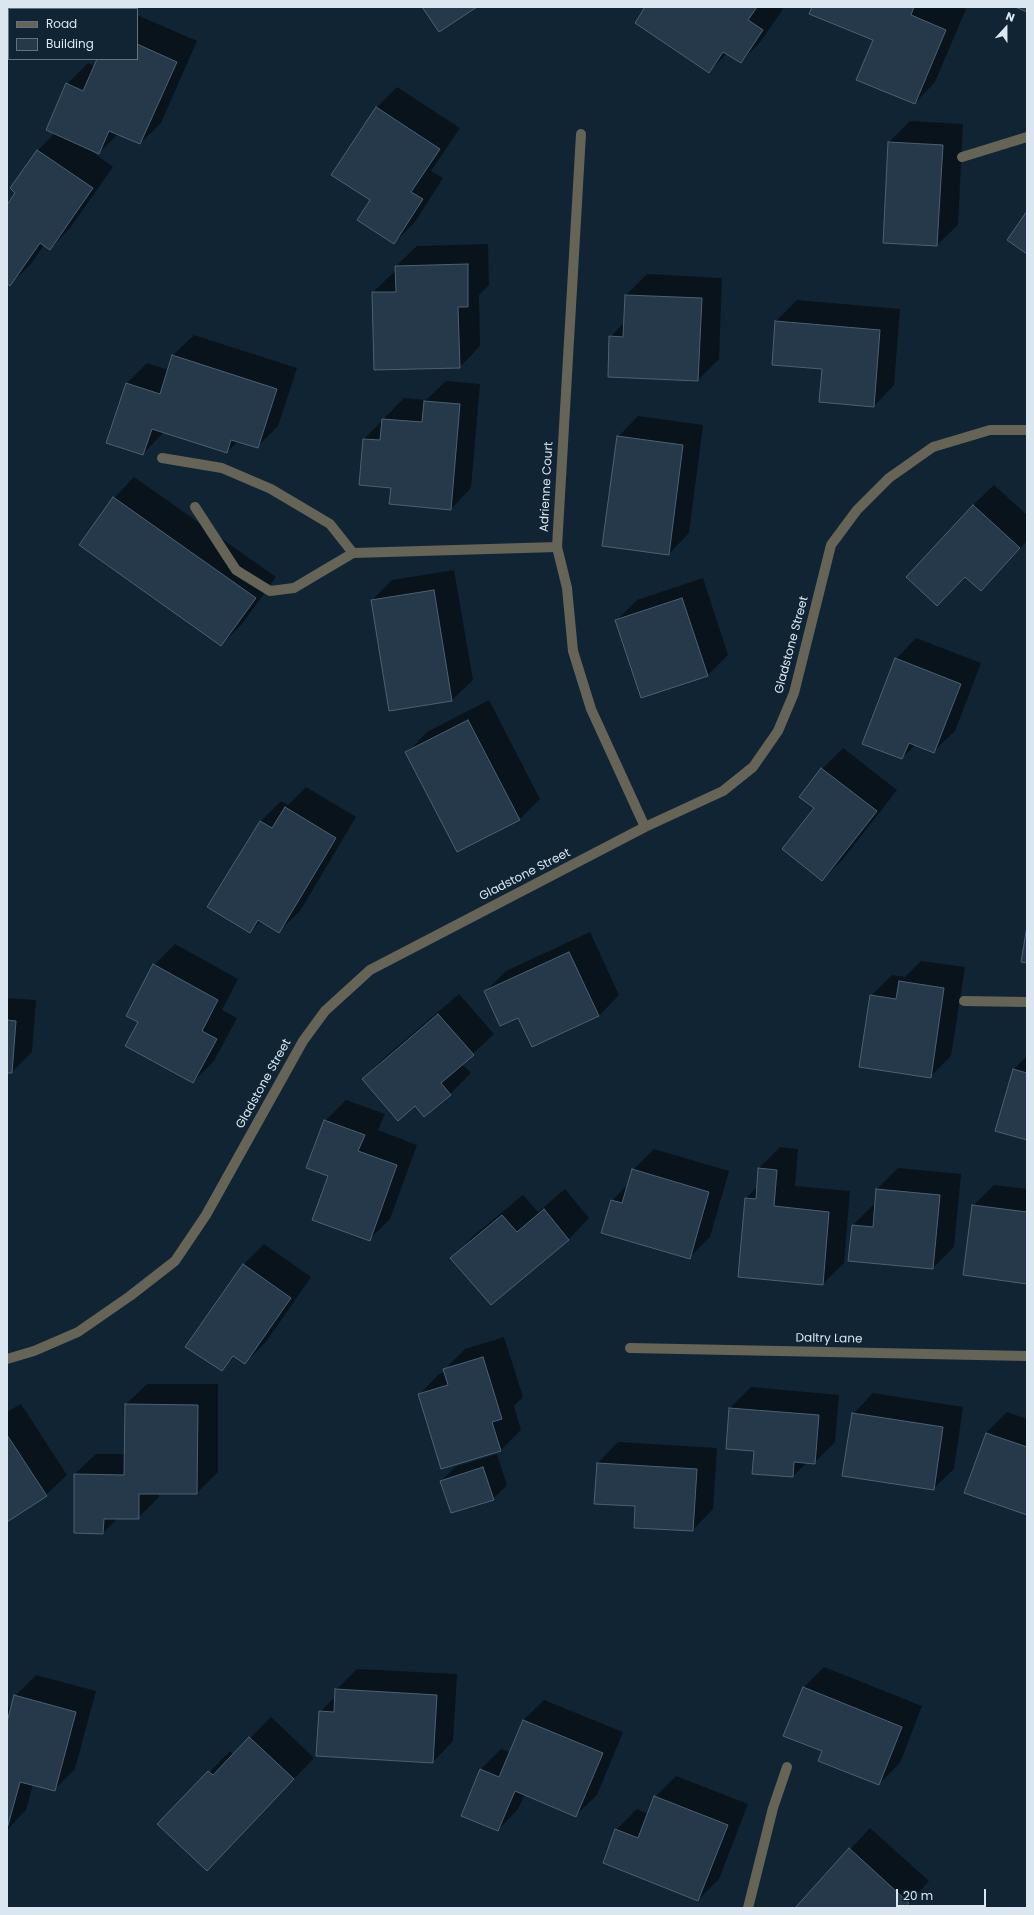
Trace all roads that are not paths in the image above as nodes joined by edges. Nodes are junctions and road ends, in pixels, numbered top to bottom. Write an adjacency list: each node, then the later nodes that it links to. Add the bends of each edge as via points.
1 (581, 134): 7 (street, Adrienne Court)
2 (1027, 137): 3 (street)
3 (962, 157)
4 (1027, 430): 9 (street, Gladstone Street, via 990,430 934,447 889,478 857,510 831,545 794,693 778,731 753,767 723,791)
5 (162, 458): 8 (street, via 222,468 271,489 330,524)
6 (195, 507): 8 (street, via 236,570 270,591 294,588)
7 (557, 547): 8 (street); 9 (street, Adrienne Court, via 567,588 573,651 589,702)
8 (353, 552)
9 (645, 827): 14 (street, Gladstone Street, via 370,970 325,1011 303,1041 206,1215 175,1261 78,1332 34,1351)
10 (964, 1001): 11 (street)
11 (1027, 1002)
12 (630, 1348): 13 (street, Daltry Lane)
13 (1027, 1356)
14 (7, 1359)
15 (787, 1767): 16 (street, via 773,1808)
16 (748, 1908)

